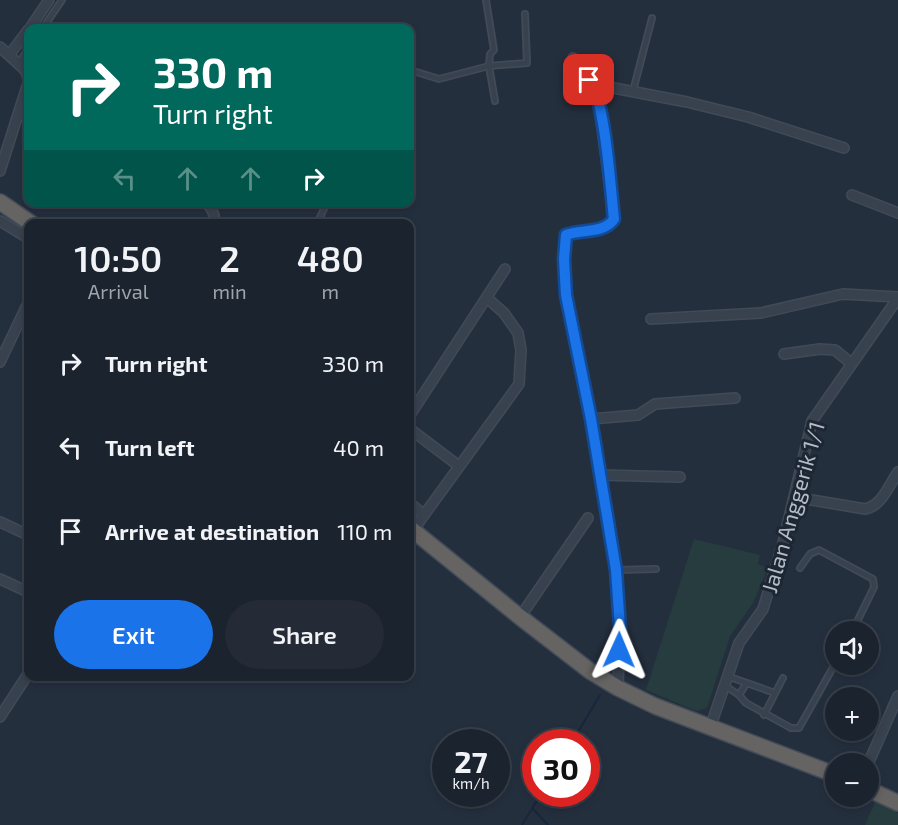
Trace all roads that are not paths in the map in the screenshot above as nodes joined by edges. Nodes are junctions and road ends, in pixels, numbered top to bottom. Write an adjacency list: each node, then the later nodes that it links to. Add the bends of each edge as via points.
1 (49, 0): 6 (street)
2 (62, 0): 7 (lane)
3 (486, 0): 14 (lane, via 494,50)
4 (525, 14): 14 (lane, via 527,63)
5 (652, 18): 18 (lane)
6 (32, 24)
7 (46, 24)
8 (24, 36): 10 (street)
9 (0, 47): 10 (street)
10 (10, 54): 13 (street)
11 (24, 55): 13 (lane)
12 (573, 58): 17 (street)
13 (19, 63): 15 (street)
14 (489, 66): 16 (lane, via 440,80); 19 (lane)
15 (24, 68)
16 (414, 71)
17 (593, 84): 18 (street); 39 (street, via 614,219 600,229 566,235 564,259 566,295)
18 (632, 91): 21 (street, via 748,117)
19 (495, 101)
20 (24, 102): 22 (street)
21 (844, 148)
22 (0, 171)
23 (852, 195): 25 (street)
24 (0, 202): 26 (highway)
25 (898, 213)
26 (25, 219)
27 (0, 221): 28 (street)
28 (24, 236)
29 (506, 269): 31 (street)
30 (898, 297): 33 (street, via 843,294 761,313); 36 (street, Jalan Anggerik 1/1)
31 (487, 298): 38 (street); 41 (street, via 504,312 518,333 519,384)
32 (24, 311): 35 (street)
33 (651, 319)
34 (784, 354): 36 (street, via 835,350)
35 (0, 362)
36 (852, 364): 45 (street, Jalan Anggerik 1/1, via 812,421)
37 (735, 398): 39 (street, via 655,405 638,415)
38 (414, 409)
39 (591, 419): 43 (street)
40 (414, 432): 41 (street)
41 (459, 466): 47 (street)
42 (898, 472): 45 (street, via 872,508)
43 (599, 475): 44 (street); 55 (street)
44 (680, 477)
45 (794, 497): 63 (street, Jalan Anggerik 1/1, via 763,609 739,643)
46 (414, 506): 47 (street)
47 (423, 514): 50 (street)
48 (588, 518): 58 (street)
49 (0, 522): 51 (street)
50 (414, 526)
51 (24, 533)
52 (414, 534): 58 (highway)
53 (800, 568): 59 (lane, via 810,554 819,550 873,579 874,587)
54 (656, 569): 55 (lane)
55 (616, 570): 65 (street, via 620,628)
56 (0, 579): 57 (street)
57 (24, 590)
58 (519, 617): 65 (highway)
59 (857, 621)
60 (829, 675): 69 (lane, via 799,728)
61 (783, 678): 66 (lane)
62 (24, 680): 70 (street)
63 (725, 680): 64 (lane); 67 (lane); 71 (street, Jalan Anggerik 1/1)
64 (746, 684): 66 (lane); 67 (lane)
65 (618, 688): 71 (highway)
66 (775, 693): 69 (lane)
67 (739, 695): 69 (lane)
68 (898, 696): 72 (street)
69 (764, 715)
70 (0, 717)
71 (710, 728): 73 (highway)
72 (873, 753)
73 (825, 771)
74 (879, 794): 75 (highway)
75 (898, 803)

